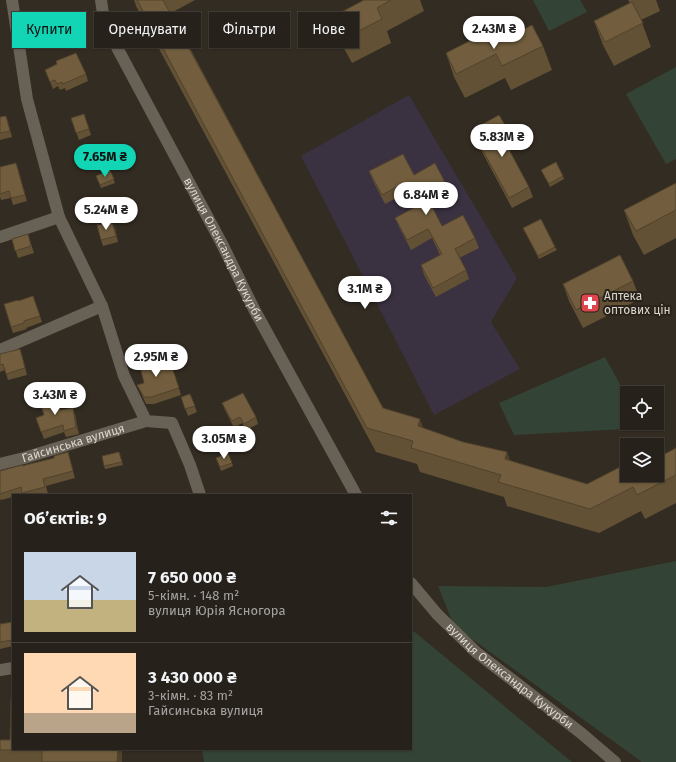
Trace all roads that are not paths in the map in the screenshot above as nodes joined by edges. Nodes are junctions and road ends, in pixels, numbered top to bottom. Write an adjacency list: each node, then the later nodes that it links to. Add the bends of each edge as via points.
1 (12, 0): 3 (street, via 27,99)
2 (101, 0): 10 (street, вулиця Олександра Кукурби, via 103,14 113,40 255,311)
3 (59, 217): 4 (street); 5 (street)
4 (0, 237)
5 (102, 306): 6 (street); 7 (street, via 124,376)
6 (0, 350)
7 (146, 421): 8 (street, Гайсинська вулиця); 9 (street, via 172,423)
8 (0, 464)
9 (200, 494)
10 (355, 494)
11 (412, 585): 14 (street, вулиця Олександра Кукурби, via 476,652)
12 (12, 668): 13 (street)
13 (0, 670)
14 (615, 762)

